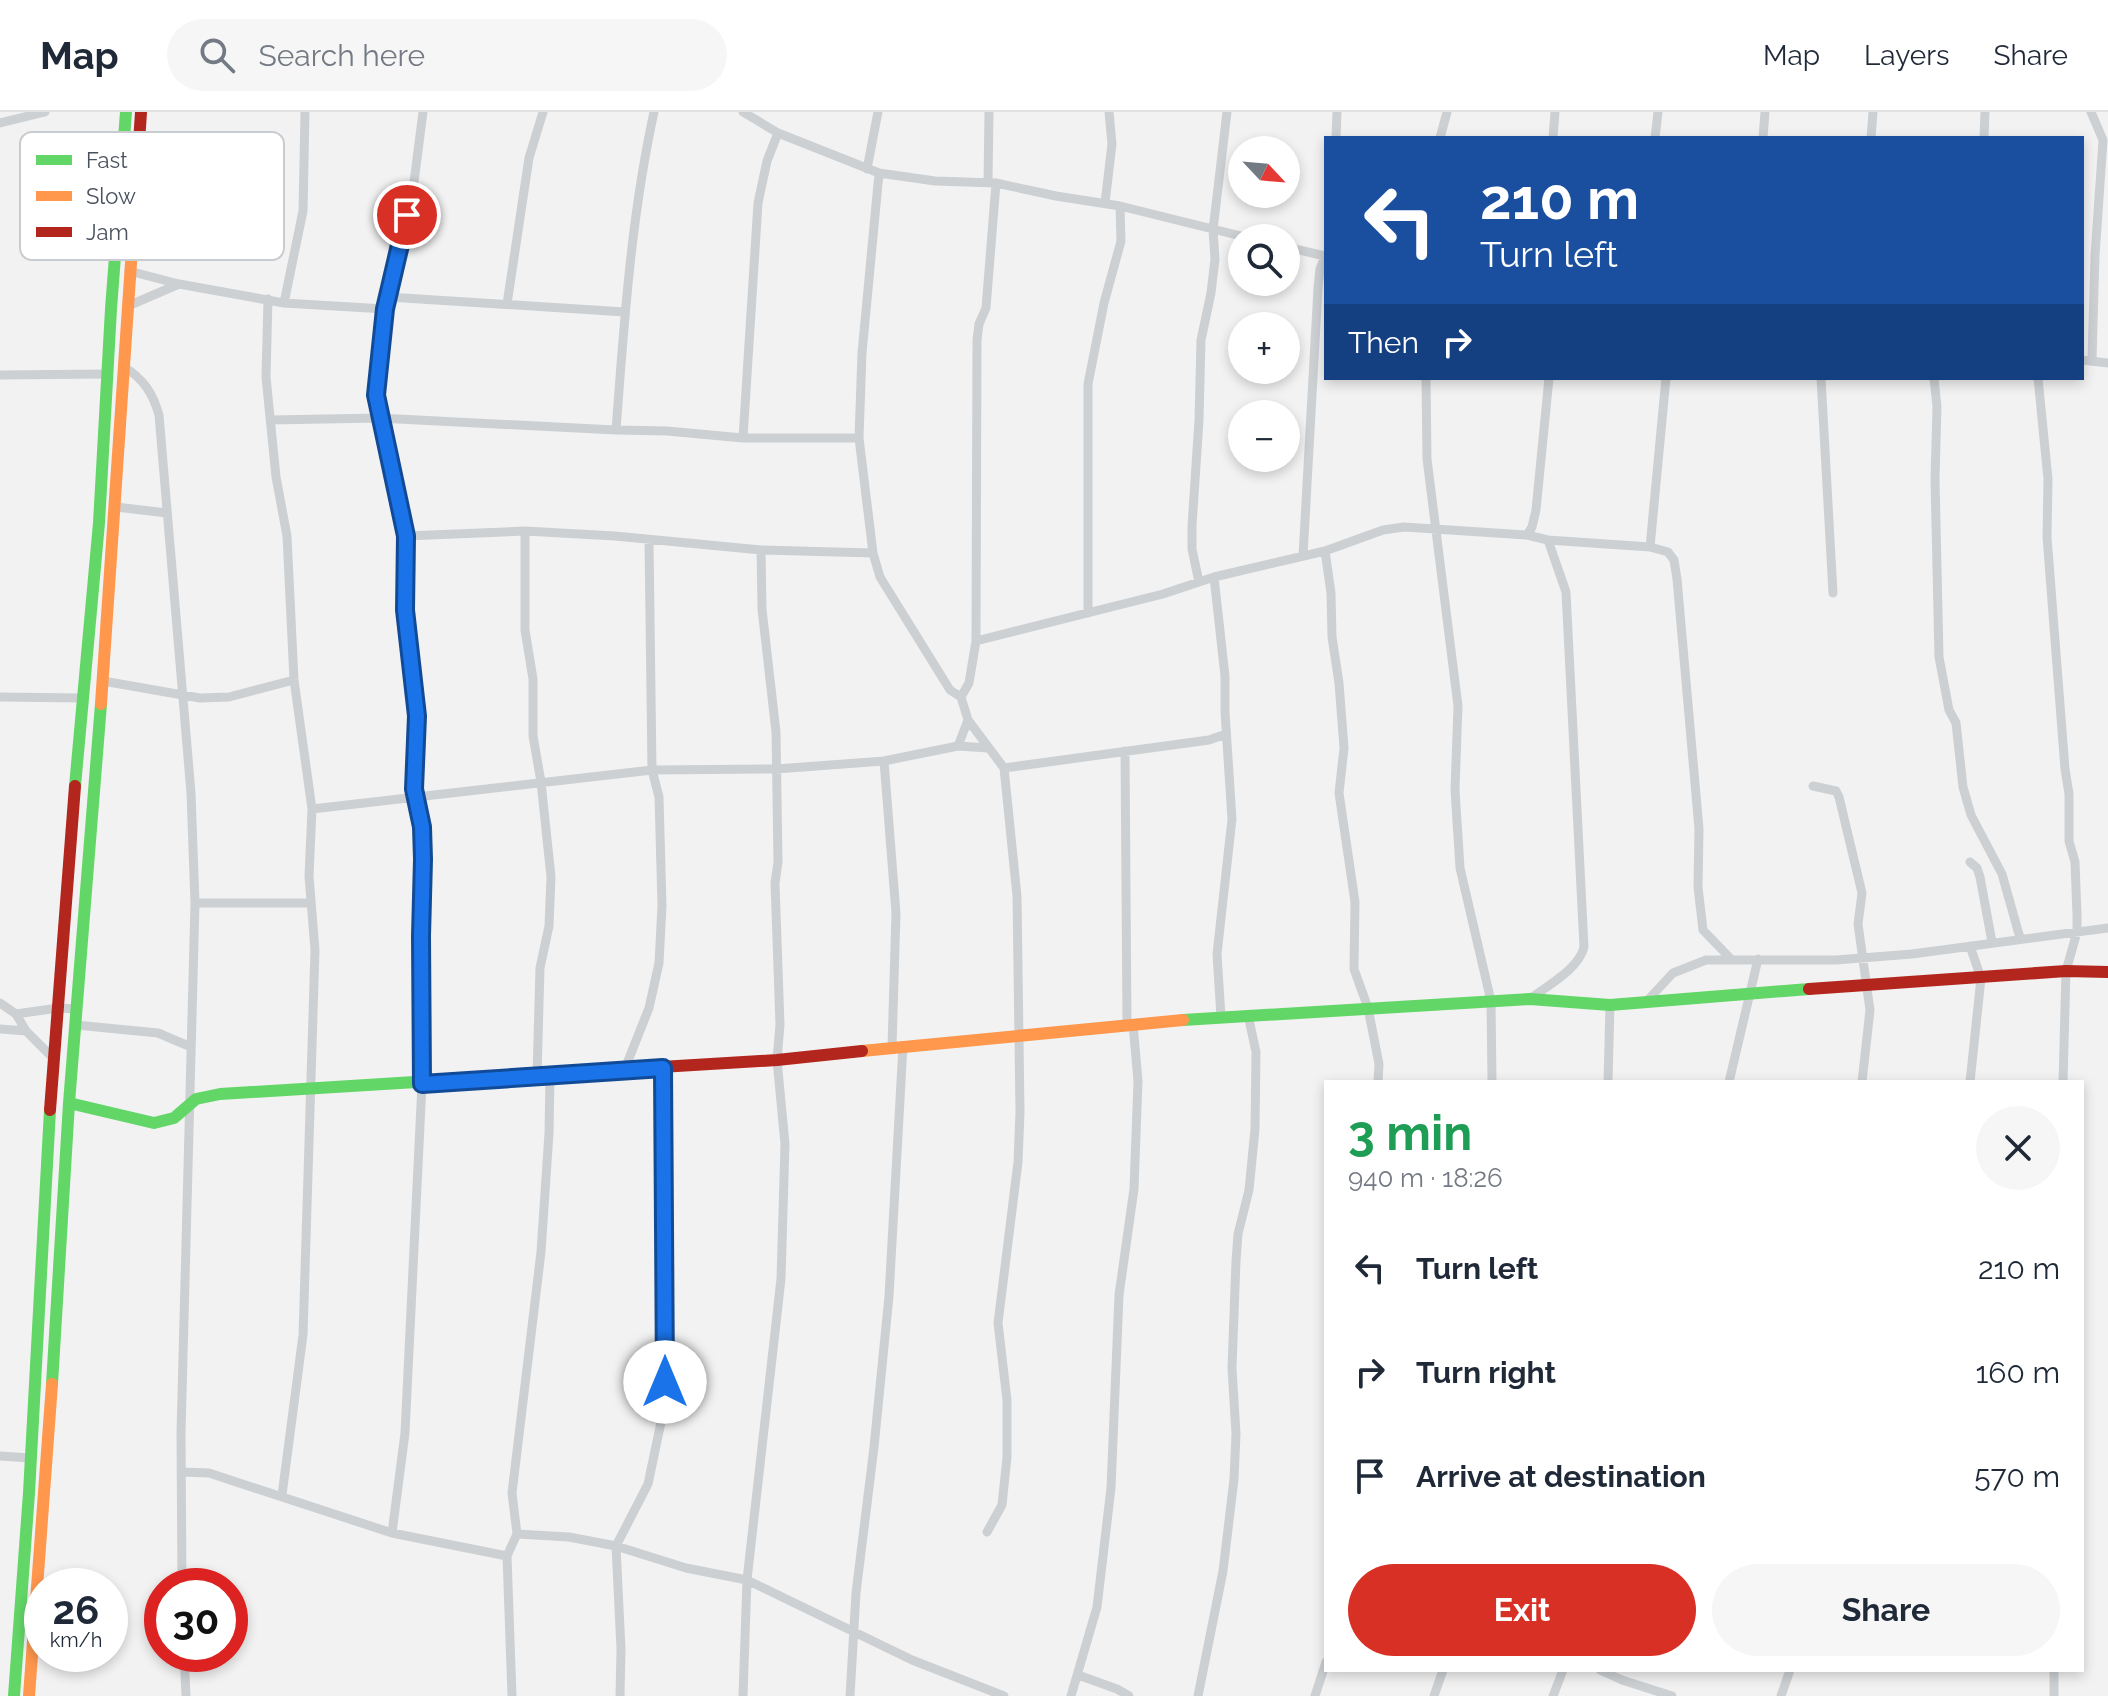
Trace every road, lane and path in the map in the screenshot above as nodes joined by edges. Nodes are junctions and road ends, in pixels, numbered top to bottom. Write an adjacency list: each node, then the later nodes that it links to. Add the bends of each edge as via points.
1 (45, 112): 21 (street)
2 (126, 112): 22 (main road)
3 (141, 112): 23 (main road)
4 (305, 112): 48 (street, via 303,211)
5 (423, 112): 46 (street, via 413,190)
6 (543, 112): 49 (street, via 529,158)
7 (654, 112): 52 (street, via 640,176)
8 (743, 112): 24 (street)
9 (878, 112): 32 (street)
10 (989, 112): 34 (street)
11 (1109, 112): 35 (street, via 1112,144)
12 (1227, 112): 37 (street)
13 (1337, 112): 25 (street)
14 (1447, 112): 26 (street)
15 (1555, 112): 27 (street)
16 (1658, 112): 28 (street)
17 (1765, 112): 29 (street)
18 (1873, 112): 30 (street)
19 (1985, 112): 31 (street)
20 (2091, 112): 53 (street, via 2103,140)
21 (0, 123)
22 (125, 132)
23 (139, 132)
24 (778, 133): 32 (street); 67 (street, via 758,203)
25 (1336, 136)
26 (1441, 136)
27 (1553, 136)
28 (1655, 136)
29 (1763, 136)
30 (1871, 136)
31 (1984, 136)
32 (867, 169): 33 (street)
33 (879, 173): 34 (street); 68 (street)
34 (992, 183): 35 (street); 86 (street, via 986,308 977,340)
35 (1105, 203): 36 (street)
36 (1120, 206): 37 (street); 85 (street, via 1121,241 1088,384)
37 (1213, 230): 38 (street); 83 (street, via 1215,259 1201,340 1192,526)
38 (1228, 233)
39 (1300, 250): 40 (street)
40 (1324, 255)
41 (116, 260): 56 (main road)
42 (130, 260): 44 (main road)
43 (1324, 260): 81 (street)
44 (129, 271): 45 (street); 50 (main road)
45 (179, 284): 47 (street); 50 (street)
46 (388, 297): 49 (street); 51 (street)
47 (268, 299): 48 (street); 65 (street)
48 (284, 303): 51 (street)
49 (507, 304): 52 (street)
50 (128, 306): 55 (main road)
51 (385, 309): 64 (street, via 376,395)
52 (625, 312): 66 (street)
53 (2087, 360): 54 (street)
54 (2108, 363)
55 (124, 367): 69 (main road); 70 (street, via 153,393)
56 (108, 374): 57 (street); 92 (main road)
57 (0, 375)
58 (1426, 380): 71 (street, via 1427,459)
59 (1549, 380): 73 (street, via 1536,510)
60 (1666, 380): 77 (street)
61 (1821, 380): 84 (street)
62 (1934, 380): 111 (street, via 1939,657 1971,815 2002,874)
63 (2038, 380): 110 (street)
64 (379, 418): 65 (street); 66 (street); 74 (street)
65 (270, 420): 87 (street, via 287,536)
66 (616, 430): 67 (street)
67 (743, 438): 68 (street)
68 (859, 438): 80 (street)
69 (116, 507): 70 (street); 88 (main road)
70 (167, 513): 89 (street)
71 (1436, 530): 73 (street); 79 (street, via 1383,530); 123 (street, via 1458,706 1455,790 1460,868)
72 (525, 531): 74 (street); 75 (street); 102 (street, via 525,630)
73 (1527, 535): 76 (street)
74 (406, 536): 104 (street, via 405,610 417,716)
75 (649, 540): 78 (street); 101 (street)
76 (1548, 540): 77 (street); 122 (street, via 1566,592 1584,947 1575,963)
77 (1650, 547): 114 (street, via 1668,552 1677,579 1703,930)
78 (761, 550): 80 (street); 100 (street)
79 (1325, 551): 81 (street); 128 (street, via 1344,748 1339,793 1355,902 1354,969)
80 (873, 553): 91 (street, via 880,577 950,690)
81 (1303, 556): 82 (street)
82 (1214, 577): 83 (street); 94 (street, via 1224,652)
83 (1199, 582): 85 (street)
84 (1833, 593)
85 (1088, 613): 86 (street)
86 (976, 641): 91 (street, via 969,683)
87 (294, 680): 89 (street, via 229,697); 105 (street)
88 (103, 681): 89 (street); 129 (main road)
89 (184, 695): 107 (street)
90 (0, 697): 92 (street)
91 (961, 697): 93 (street)
92 (82, 698): 127 (main road)
93 (968, 720): 95 (street); 96 (street)
94 (1226, 734): 97 (street); 132 (street, via 1232,819 1217,954)
95 (958, 746): 96 (street); 98 (street)
96 (988, 748): 99 (street)
97 (1125, 751): 99 (street); 133 (street)
98 (884, 761): 100 (street); 138 (street, via 896,913)
99 (1004, 768): 137 (street, via 1017,896)
100 (776, 769): 101 (street); 141 (street)
101 (652, 770): 102 (street); 143 (street, via 659,797 659,963 649,1008)
102 (541, 782): 104 (street); 144 (street, via 551,877 540,968)
103 (1813, 786): 115 (street, via 1836,791 1839,797 1862,893)
104 (418, 798): 105 (street); 152 (street, via 423,859)
105 (312, 809): 108 (street)
106 (1970, 862): 112 (street, via 1980,877)
107 (195, 903): 108 (street); 139 (street)
108 (311, 903): 153 (street)
109 (2108, 928): 110 (street)
110 (2077, 932): 111 (street); 117 (street)
111 (2020, 938): 112 (street)
112 (1992, 942): 113 (street)
113 (1970, 946): 115 (street); 119 (street)
114 (1730, 958): 116 (street); 124 (street, via 1680,969)
115 (1862, 958): 116 (street); 120 (street)
116 (1758, 959): 121 (street)
117 (2066, 971): 118 (main road); 119 (main road); 151 (street)
118 (2108, 972)
119 (1981, 978): 120 (main road); 150 (street)
120 (1868, 983): 121 (main road); 149 (street)
121 (1750, 995): 124 (main road); 148 (street)
122 (1530, 999): 123 (main road); 126 (main road)
123 (1491, 1001): 128 (main road); 146 (street)
124 (1646, 1002): 126 (main road)
125 (0, 1003): 130 (street)
126 (1610, 1005): 147 (street)
127 (58, 1008): 129 (street); 130 (street); 140 (main road)
128 (1368, 1008): 131 (main road); 145 (street)
129 (77, 1009): 134 (main road)
130 (16, 1014): 136 (street)
131 (1248, 1015): 132 (main road); 186 (street, via 1256,1052 1255,1129 1236,1261 1234,1479 1223,1571)
132 (1221, 1017): 133 (main road)
133 (1130, 1024): 137 (main road); 175 (street, via 1138,1081 1134,1189 1119,1295 1111,1488 1097,1607)
134 (76, 1025): 139 (street, via 158,1033); 154 (main road)
135 (0, 1029): 136 (street)
136 (26, 1031): 140 (street)
137 (1020, 1034): 138 (main road); 160 (street, via 1018,1162 998,1323 1007,1400 1006,1471 1002,1505)
138 (898, 1046): 141 (main road); 167 (street, via 889,1296)
139 (191, 1047): 155 (street)
140 (53, 1058): 157 (main road)
141 (777, 1060): 142 (main road); 166 (street, via 785,1144 781,1279)
142 (663, 1068): 143 (main road); 163 (street, via 664,1408 648,1484)
143 (624, 1071): 144 (main road)
144 (543, 1076): 152 (main road); 162 (street, via 549,1133 541,1252 512,1493)
145 (1378, 1080)
146 (1492, 1080)
147 (1608, 1080)
148 (1729, 1080)
149 (1862, 1080)
150 (1970, 1080)
151 (2063, 1080)
152 (422, 1084): 153 (main road); 161 (street, via 405,1433)
153 (312, 1090): 155 (main road, via 220,1094); 159 (street, via 303,1335)
154 (69, 1103): 155 (main road, via 154,1123 174,1118); 177 (main road)
155 (188, 1104): 158 (street)
156 (0, 1456): 157 (street)
157 (30, 1458): 176 (main road)
158 (181, 1472): 159 (street, via 209,1473); 165 (street)
159 (282, 1495): 161 (street)
160 (987, 1532)
161 (392, 1533): 164 (street)
162 (517, 1534): 163 (street); 164 (street)
163 (616, 1546): 166 (street); 180 (street)
164 (507, 1556): 179 (street)
165 (182, 1568)
166 (747, 1580): 167 (street); 181 (street)
167 (854, 1634): 182 (street); 183 (street)
168 (1324, 1668): 187 (street)
169 (185, 1672): 178 (street)
170 (1442, 1672): 188 (street)
171 (1562, 1672): 189 (street)
172 (1604, 1672): 190 (street)
173 (1789, 1672): 191 (street)
174 (2054, 1672): 192 (street)
175 (1078, 1675): 184 (street); 185 (street)
176 (14, 1696)
177 (29, 1696)
178 (186, 1696)
179 (512, 1696)
180 (620, 1696)
181 (743, 1696)
182 (850, 1696)
183 (1004, 1696)
184 (1071, 1696)
185 (1129, 1696)
186 (1198, 1696)
187 (1315, 1696)
188 (1434, 1696)
189 (1553, 1696)
190 (1672, 1696)
191 (1781, 1696)
192 (2054, 1696)

